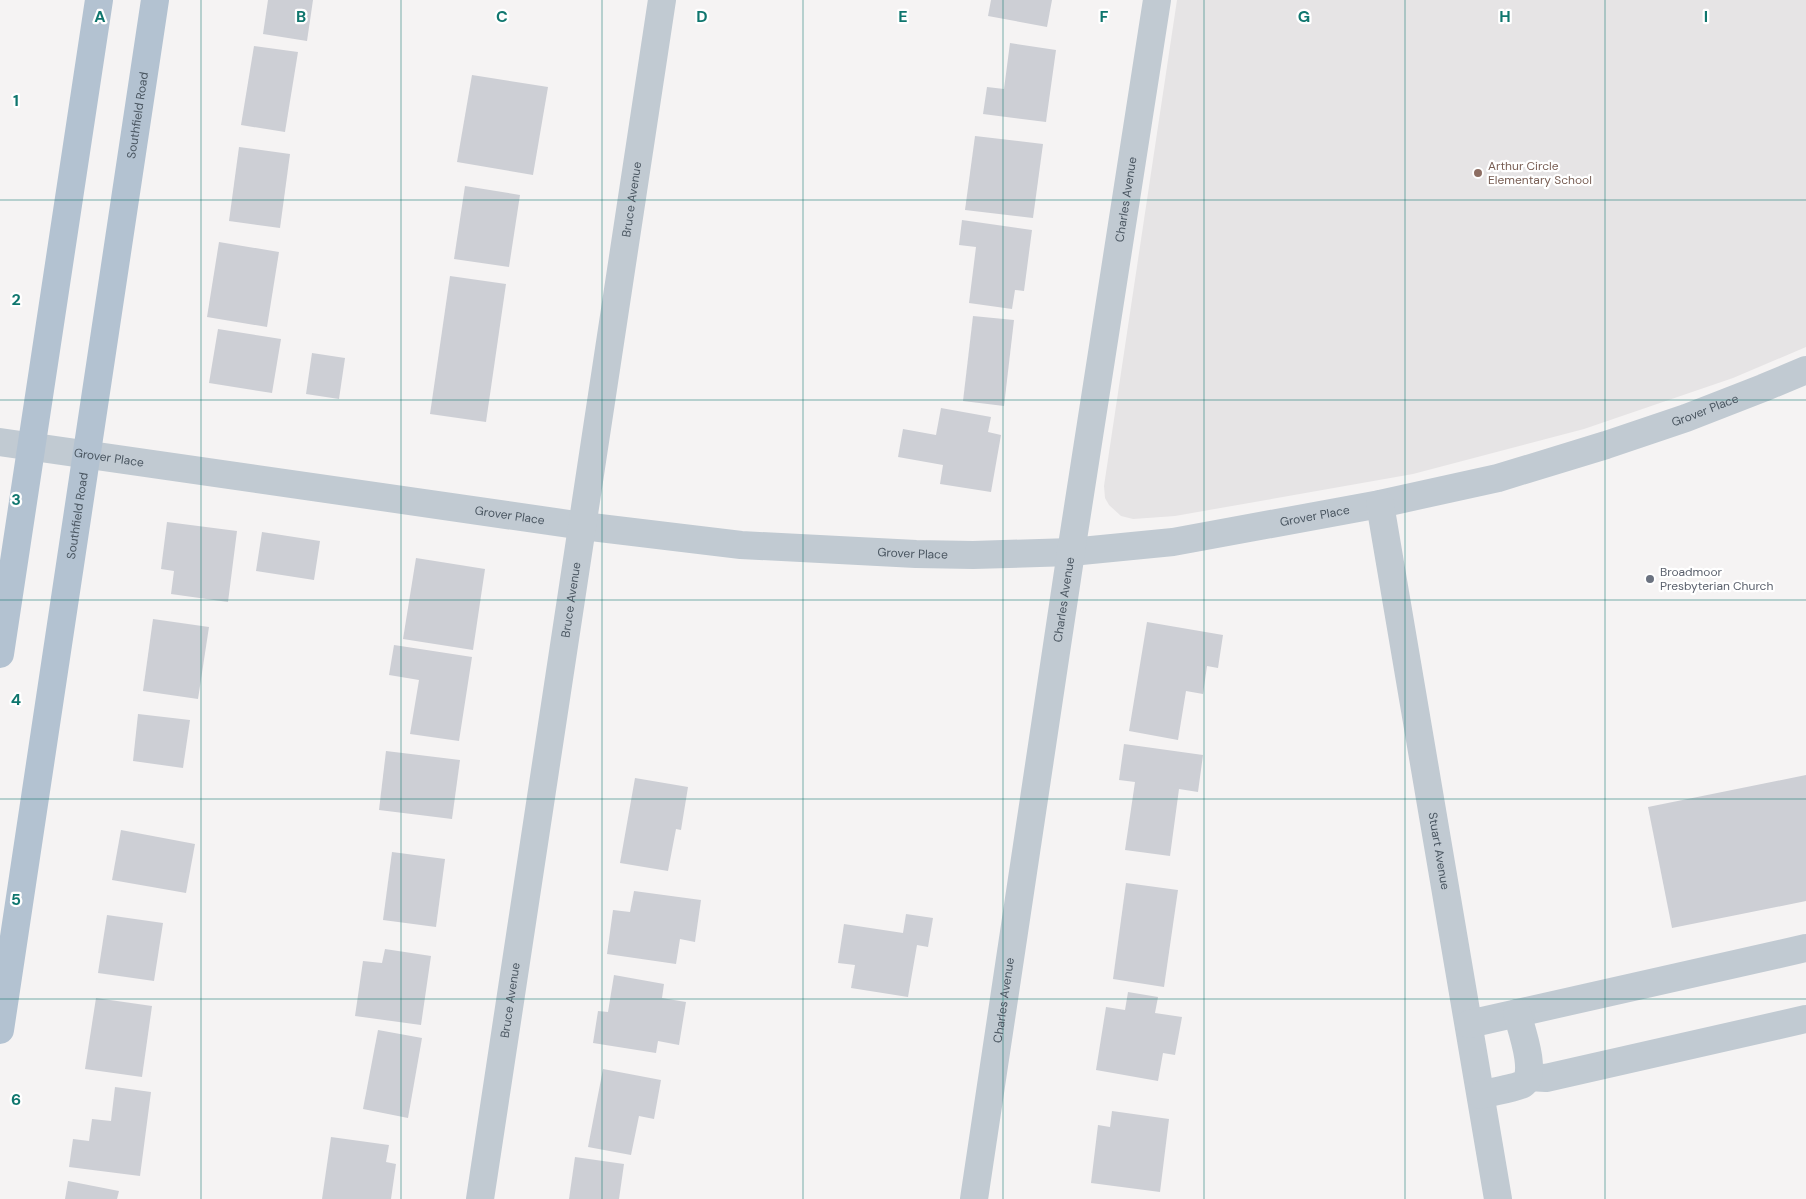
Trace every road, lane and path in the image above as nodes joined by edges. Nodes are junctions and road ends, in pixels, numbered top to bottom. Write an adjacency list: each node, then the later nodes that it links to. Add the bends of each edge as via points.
1 (99, 0): 7 (main road)
2 (154, 0): 8 (main road, Southfield Road)
3 (662, 0): 10 (street, Bruce Avenue)
4 (1157, 0): 11 (street, Charles Avenue)
5 (1806, 370): 9 (street, Grover Place, via 1694,415 1606,445 1498,478)
6 (0, 442): 7 (street, Grover Place)
7 (31, 446): 8 (street, Grover Place); 12 (main road)
8 (87, 454): 10 (street, Grover Place); 17 (main road, Southfield Road)
9 (1380, 504): 11 (street, Grover Place, via 1173,542); 16 (street, Stuart Avenue)
10 (583, 526): 11 (street, Grover Place, via 741,545 848,551 964,555); 20 (street, Bruce Avenue)
11 (1071, 552): 21 (street, Charles Avenue)
12 (0, 654)
13 (1806, 948): 14 (street)
14 (1517, 1013): 16 (street); 18 (street, via 1530,1066)
15 (1806, 1019): 18 (street, via 1546,1078)
16 (1469, 1024): 19 (street, Stuart Avenue)
17 (0, 1030)
18 (1528, 1078): 19 (street, via 1523,1084)
19 (1481, 1094): 22 (street, Stuart Avenue)
20 (480, 1199)
21 (974, 1199)
22 (1498, 1199)

